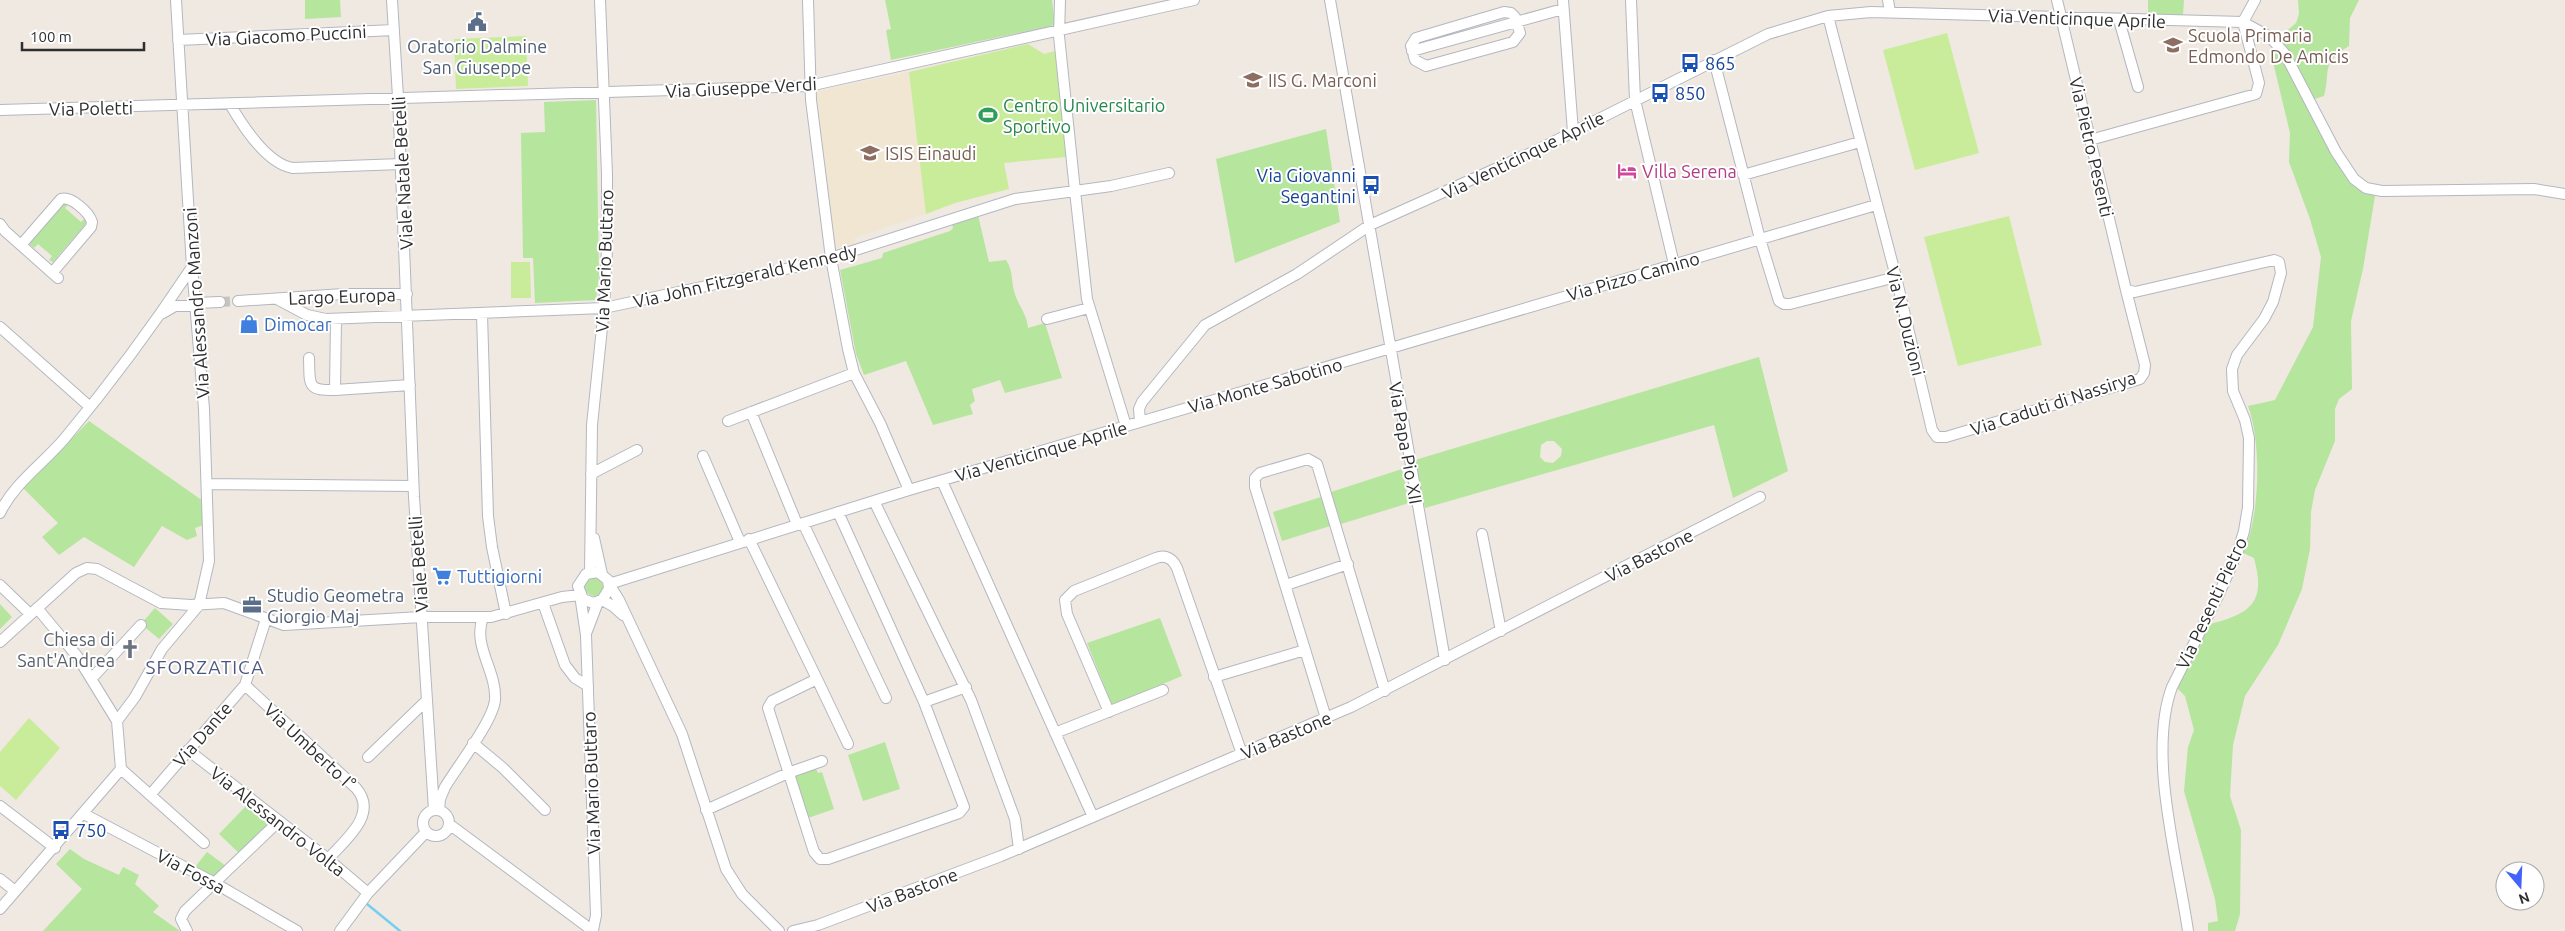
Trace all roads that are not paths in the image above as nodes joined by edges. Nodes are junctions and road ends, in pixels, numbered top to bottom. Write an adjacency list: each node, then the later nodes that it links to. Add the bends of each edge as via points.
1 (176, 0): 21 (street, Via Alessandro Manzoni)
2 (392, 0): 19 (street, Viale Natale Betelli)
3 (600, 0): 25 (street, Via Mario Buttaro)
4 (808, 0): 23 (street)
5 (1060, 0): 20 (street)
6 (1194, 0): 20 (street, Via Giuseppe Verdi)
7 (1330, 0): 41 (street)
8 (1631, 0): 27 (street)
9 (1888, 0): 13 (street)
10 (2057, 0): 15 (street, Via Pietro Pesenti)
11 (2255, 0): 18 (street)
12 (1563, 5): 17 (street); 31 (street)
13 (1890, 12): 14 (street, Via Venticinque Aprile); 15 (street, Via Venticinque Aprile)
14 (1828, 16): 22 (street, Via Venticinque Aprile, via 1768,34); 33 (street, Via N. Duzioni)
15 (2062, 18): 16 (street, Via Venticinque Aprile); 32 (street, Via Pietro Pesenti)
16 (2119, 20): 18 (street, Via Venticinque Aprile); 24 (street)
17 (1517, 22): 17 (street, via 1412,52 1416,62 1426,66 1512,43 1520,35)
18 (2243, 22): 32 (street, via 2259,83 2256,94); 38 (street, Via Venticinque Aprile, via 2270,37 2285,54 2340,158 2360,184 2378,191 2538,189)
19 (394, 30): 21 (street, Via Giacomo Puccini); 26 (street, Viale Natale Betelli)
20 (1058, 30): 23 (street, Via Giuseppe Verdi); 37 (street)
21 (178, 40): 29 (street, Via Alessandro Manzoni)
22 (1714, 60): 27 (street, Via Venticinque Aprile); 36 (street)
23 (809, 86): 25 (street, Via Giuseppe Verdi); 44 (street)
24 (2138, 88)
25 (604, 93): 26 (street, Via Giuseppe Verdi); 54 (street, Via Mario Buttaro, via 607,249)
26 (398, 97): 28 (street, Via Giuseppe Verdi); 34 (street, Viale Natale Betelli)
27 (1635, 100): 31 (street, Via Venticinque Aprile); 45 (street)
28 (230, 104): 29 (street, Via Poletti); 34 (street, via 250,136 283,166)
29 (182, 105): 30 (street, Via Poletti); 46 (street, Via Alessandro Manzoni)
30 (0, 110)
31 (1573, 132): 41 (street, Via Venticinque Aprile)
32 (2090, 140): 48 (street, Via Pietro Pesenti)
33 (1860, 142): 36 (street); 39 (street, Via N. Duzioni)
34 (401, 164): 49 (street, Viale Natale Betelli)
35 (1169, 173): 37 (street, Via John Fitzgerald Kennedy)
36 (1743, 174): 42 (street)
37 (1075, 191): 44 (street, Via John Fitzgerald Kennedy, via 1035,194 1007,201); 55 (street)
38 (2565, 194)
39 (1876, 205): 42 (street, Via Pizzo Camino); 47 (street, Via N. Duzioni)
40 (0, 224): 43 (street)
41 (1370, 225): 62 (street, Via Papa Pio XII); 70 (street, Via Venticinque Aprile, via 1297,274 1205,325 1142,402 1138,409)
42 (1760, 239): 45 (street, Via Pizzo Camino); 47 (street, via 1777,297 1784,304)
43 (21, 245): 43 (street, via 61,199 68,198 92,222 55,275)
44 (831, 258): 54 (street, Via John Fitzgerald Kennedy); 64 (street)
45 (1674, 264): 62 (street, Via Pizzo Camino)
46 (192, 267): 53 (street, Via Alessandro Manzoni); 60 (street)
47 (1896, 277): 72 (street, Via N. Duzioni, via 1932,430)
48 (2128, 291): 72 (street, Via Caduti di Nassirya, via 2145,365 2140,378 1946,438); 159 (street, Via Pesenti Pietro, via 2274,260 2282,267 2271,306 2237,355 2232,369 2232,391 2249,438 2248,507 2244,531 2234,562 2174,683 2166,707 2164,771)
49 (407, 294): 50 (street, Largo Europa); 57 (street, Viale Natale Betelli)
50 (277, 299): 51 (street, Largo Europa); 58 (street, Largo Europa, via 306,316)
51 (238, 301)
52 (220, 302): 53 (street)
53 (195, 304): 60 (street, via 172,306); 77 (street, Via Alessandro Manzoni)
54 (604, 308): 56 (street, Via John Fitzgerald Kennedy); 75 (street, Via Mario Buttaro, via 592,425)
55 (1089, 308): 59 (street); 71 (street)
56 (482, 314): 57 (street, Via John Fitzgerald Kennedy); 100 (street, via 488,516)
57 (407, 317): 58 (street, Largo Europa); 65 (street, Viale Betelli)
58 (336, 319): 66 (street)
59 (1046, 319)
60 (156, 321): 67 (street)
61 (0, 328): 67 (street)
62 (1390, 348): 70 (street, Via Monte Sabotino); 110 (street, Via Papa Pio XII)
63 (309, 358): 66 (street, via 312,386 319,390)
64 (854, 373): 68 (street); 79 (street, via 880,422)
65 (410, 385): 66 (street); 78 (street, Viale Betelli)
66 (335, 390)
67 (90, 406): 80 (street, via 53,451)
68 (750, 412): 69 (street); 86 (street)
69 (728, 421)
70 (1140, 422): 71 (street, Via Venticinque Aprile)
71 (1126, 426): 76 (street, Via Venticinque Aprile)
72 (1937, 437)
73 (636, 450): 75 (street)
74 (703, 456): 88 (street)
75 (591, 474): 85 (street, Via Mario Buttaro)
76 (942, 481): 79 (street, Via Venticinque Aprile); 125 (street)
77 (207, 484): 78 (street); 98 (street, Via Alessandro Manzoni, via 210,554)
78 (413, 486): 101 (street, Viale Betelli)
79 (909, 490): 82 (street, Via Venticinque Aprile)
80 (3, 496): 84 (street)
81 (1760, 497): 106 (street, Via Bastone)
82 (874, 501): 83 (street, Via Venticinque Aprile); 116 (street)
83 (838, 512): 86 (street, Via Venticinque Aprile); 121 (street)
84 (0, 513)
85 (590, 522): 90 (street); 91 (street)
86 (800, 523): 88 (street, Via Venticinque Aprile); 119 (street)
87 (1482, 534): 106 (street)
88 (745, 541): 92 (street, Via Venticinque Aprile); 113 (street)
89 (1348, 564): 94 (street); 94 (street, via 1315,461 1306,459 1262,472 1255,478 1254,485); 118 (street)
90 (590, 572): 91 (street); 95 (street, via 579,581)
91 (602, 574): 92 (street)
92 (609, 584): 96 (street, via 608,593); 104 (street)
93 (0, 585): 99 (street)
94 (1286, 585): 109 (street)
95 (580, 595): 96 (street, via 588,602); 97 (street); 107 (street, Via Mario Buttaro)
96 (600, 601): 104 (street, via 615,608); 107 (street, Via Mario Buttaro)
97 (543, 603): 100 (street); 115 (street, via 566,668 574,678)
98 (200, 605): 99 (street, via 161,603 89,568 78,572); 103 (street, via 214,603 240,607); 124 (street, via 162,649)
99 (34, 611): 108 (street); 124 (street, via 77,656)
100 (506, 614): 102 (street)
101 (421, 617): 102 (street); 103 (street, via 291,625); 120 (street, Viale Betelli)
102 (483, 617): 126 (street, via 478,633 495,699 489,718)
103 (266, 620): 114 (street, Via Dante)
104 (630, 623): 138 (street, via 682,734)
105 (140, 625): 111 (street)
106 (1501, 630): 110 (street, Via Bastone)
107 (586, 635): 115 (street, Via Mario Buttaro)
108 (0, 642)
109 (1305, 650): 112 (street); 123 (street)
110 (1445, 660): 118 (street, Via Bastone)
111 (93, 677)
112 (1214, 677): 122 (street, via 1177,568 1168,558 1159,556 1074,591 1065,600 1067,614); 129 (street)
113 (816, 679): 127 (street); 133 (street, via 768,705)
114 (245, 684): 128 (street, Via Dante); 147 (street, Via Umberto I°, via 356,788 364,800 366,810 362,819)
115 (588, 686): 156 (street, Via Mario Buttaro, via 596,915)
116 (966, 687): 121 (street); 146 (street, via 1015,819)
117 (1163, 690): 122 (street)
118 (1385, 691): 123 (street, Via Bastone)
119 (886, 698)
120 (427, 700): 130 (street); 136 (street, Viale Betelli)
121 (924, 702): 133 (street, via 964,807 960,813 823,859 814,852)
122 (1109, 712): 125 (street)
123 (1326, 718): 129 (street, Via Bastone)
124 (117, 721): 132 (street)
125 (1055, 733): 140 (street)
126 (473, 743): 136 (street, via 444,787); 137 (street)
127 (848, 744)
128 (188, 750): 134 (street, Via Dante); 141 (street, Via Alessandro Volta)
129 (1242, 754): 140 (street, Via Bastone)
130 (368, 756)
131 (822, 761): 133 (street)
132 (121, 769): 134 (street); 139 (street)
133 (788, 773): 138 (street)
134 (150, 795): 144 (street)
135 (0, 806): 145 (street)
136 (436, 810): 142 (street, via 447,816); 143 (street, via 423,819)
137 (545, 810)
138 (706, 810): 157 (street, via 730,878)
139 (84, 814): 145 (street); 149 (street, Via Fossa)
140 (1093, 817): 146 (street, Via Bastone)
141 (278, 822): 147 (street, Via Alessandro Volta); 149 (street)
142 (449, 824): 143 (street, via 442,835); 156 (street)
143 (426, 832): 151 (street)
144 (204, 843)
145 (54, 848): 150 (street)
146 (1019, 849): 158 (street, Via Bastone, via 818,925)
147 (328, 859): 151 (street, Via Alessandro Volta)
148 (0, 879): 150 (street)
149 (213, 882): 153 (street, via 183,914 182,921); 154 (street, Via Fossa)
150 (15, 892): 152 (street)
151 (368, 893): 155 (street)
152 (0, 909)
153 (187, 931)
154 (297, 931)
155 (340, 931)
156 (593, 931)
157 (779, 931)
158 (793, 931)
159 (2188, 931)

